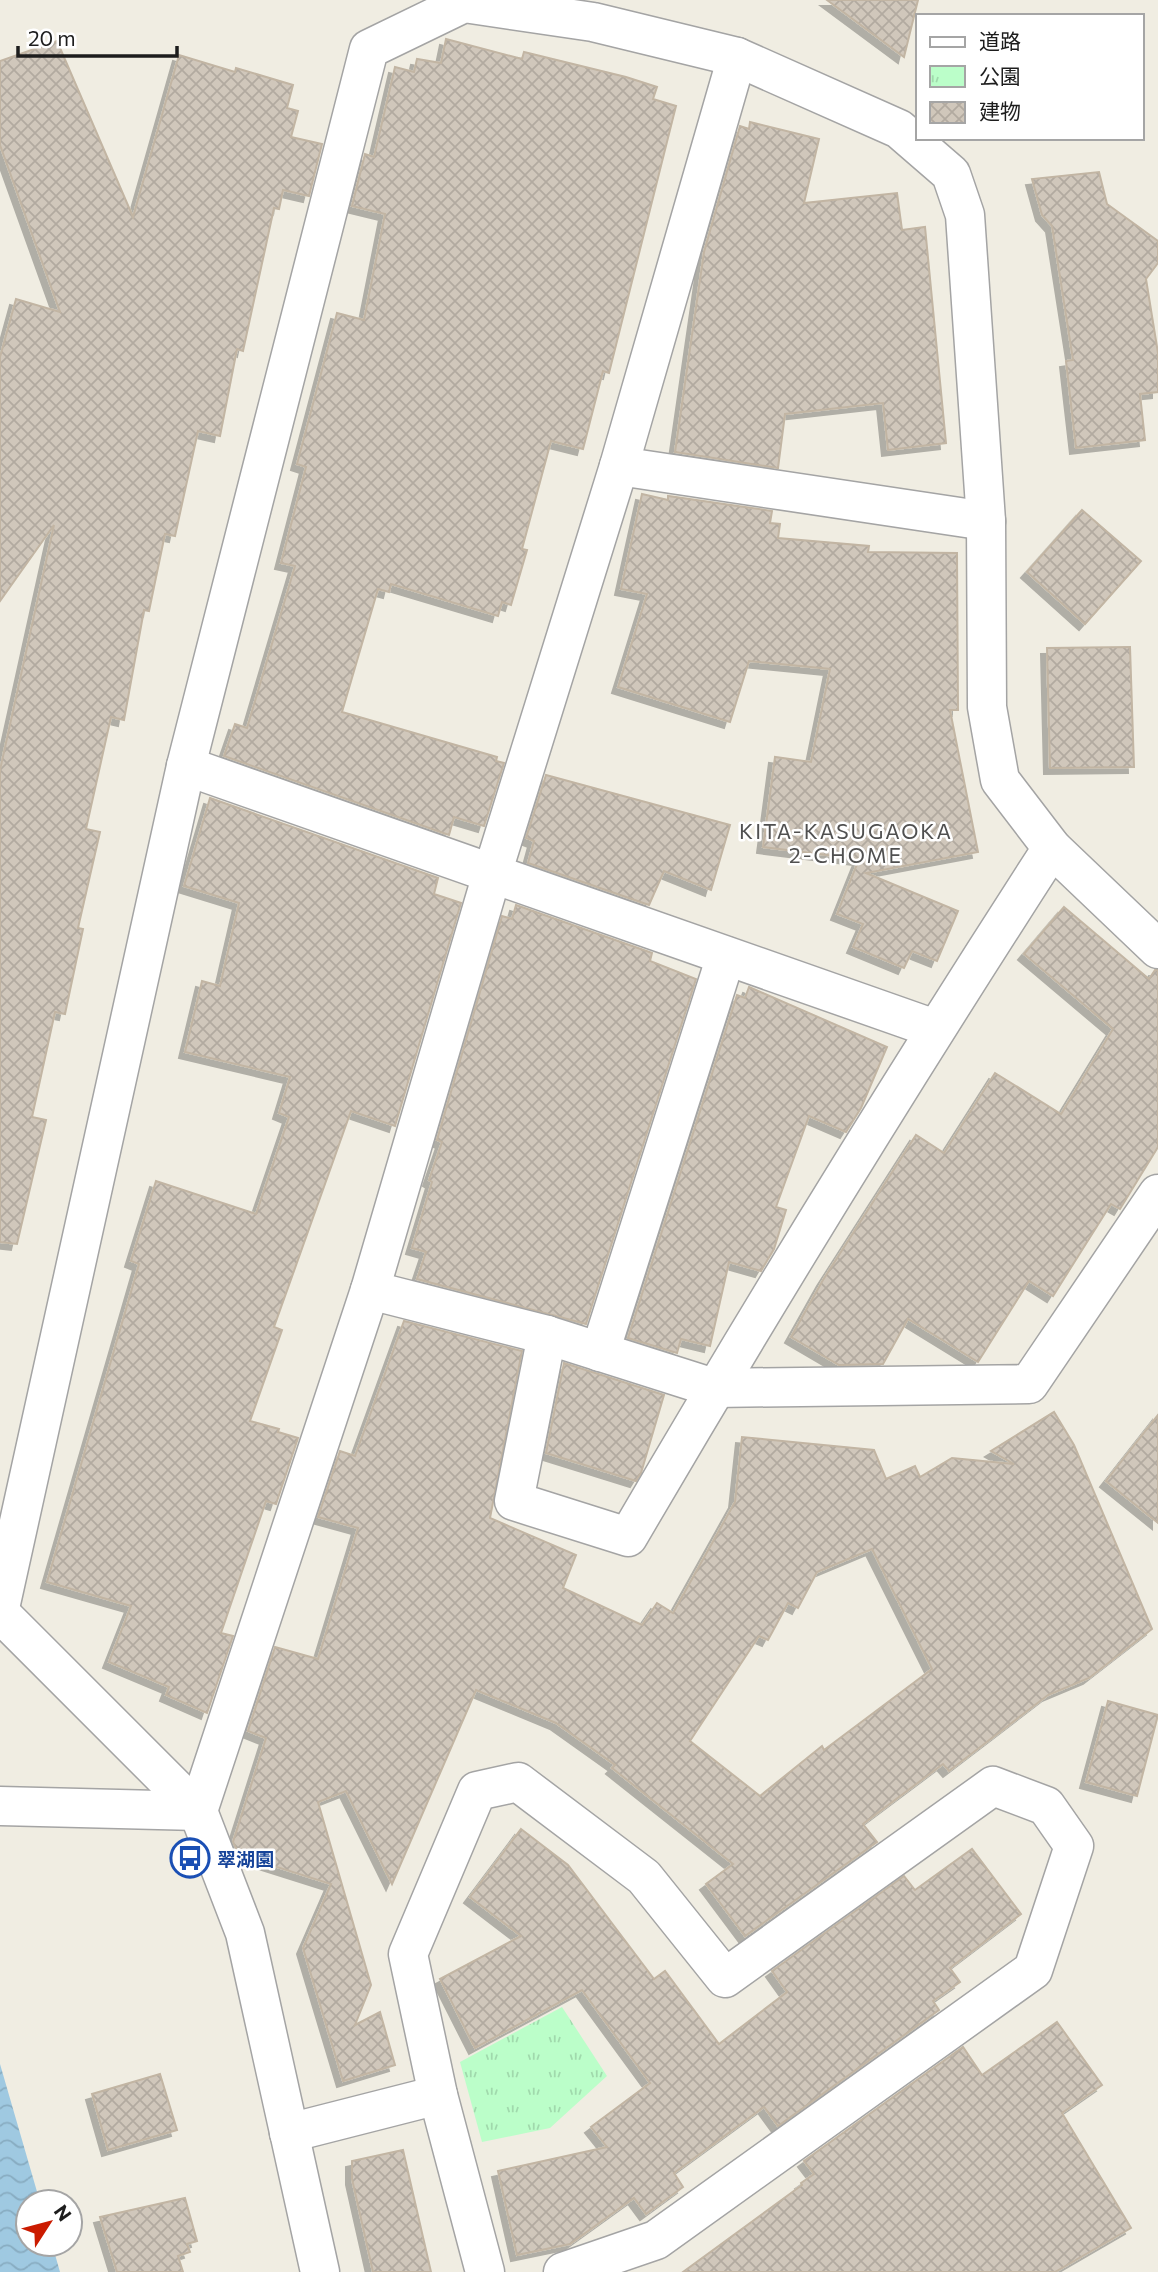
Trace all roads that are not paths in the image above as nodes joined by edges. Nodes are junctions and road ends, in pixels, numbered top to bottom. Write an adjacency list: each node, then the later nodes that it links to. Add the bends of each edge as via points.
1 (737, 57): 2 (street); 3 (street, via 899,129 951,174 965,215); 4 (street, via 593,22 464,3 369,49)
2 (619, 466): 3 (street); 6 (street)
3 (986, 521): 5 (street, via 987,707 1000,780)
4 (186, 766): 6 (street); 15 (street)
5 (1052, 848): 7 (street); 9 (street)
6 (492, 874): 8 (street); 11 (street)
7 (1158, 948)
8 (726, 956): 9 (street); 13 (street)
9 (935, 1030): 14 (street)
10 (1158, 1194): 14 (street, via 1029,1384)
11 (370, 1290): 12 (street); 17 (street)
12 (547, 1335): 13 (street); 14 (street, via 514,1501 628,1536)
13 (600, 1352): 14 (street)
14 (714, 1388)
15 (0, 1610): 17 (street)
16 (0, 1806): 17 (street)
17 (198, 1811): 19 (street, via 245,1933)
18 (438, 2095): 19 (street); 21 (street); 22 (street, via 408,1954 477,1791 518,1782 644,1877 725,1978 993,1786 1046,1806 1074,1846 1033,1970 656,2240)
19 (289, 2133): 20 (street)
20 (320, 2272)
21 (485, 2272)
22 (563, 2272)

